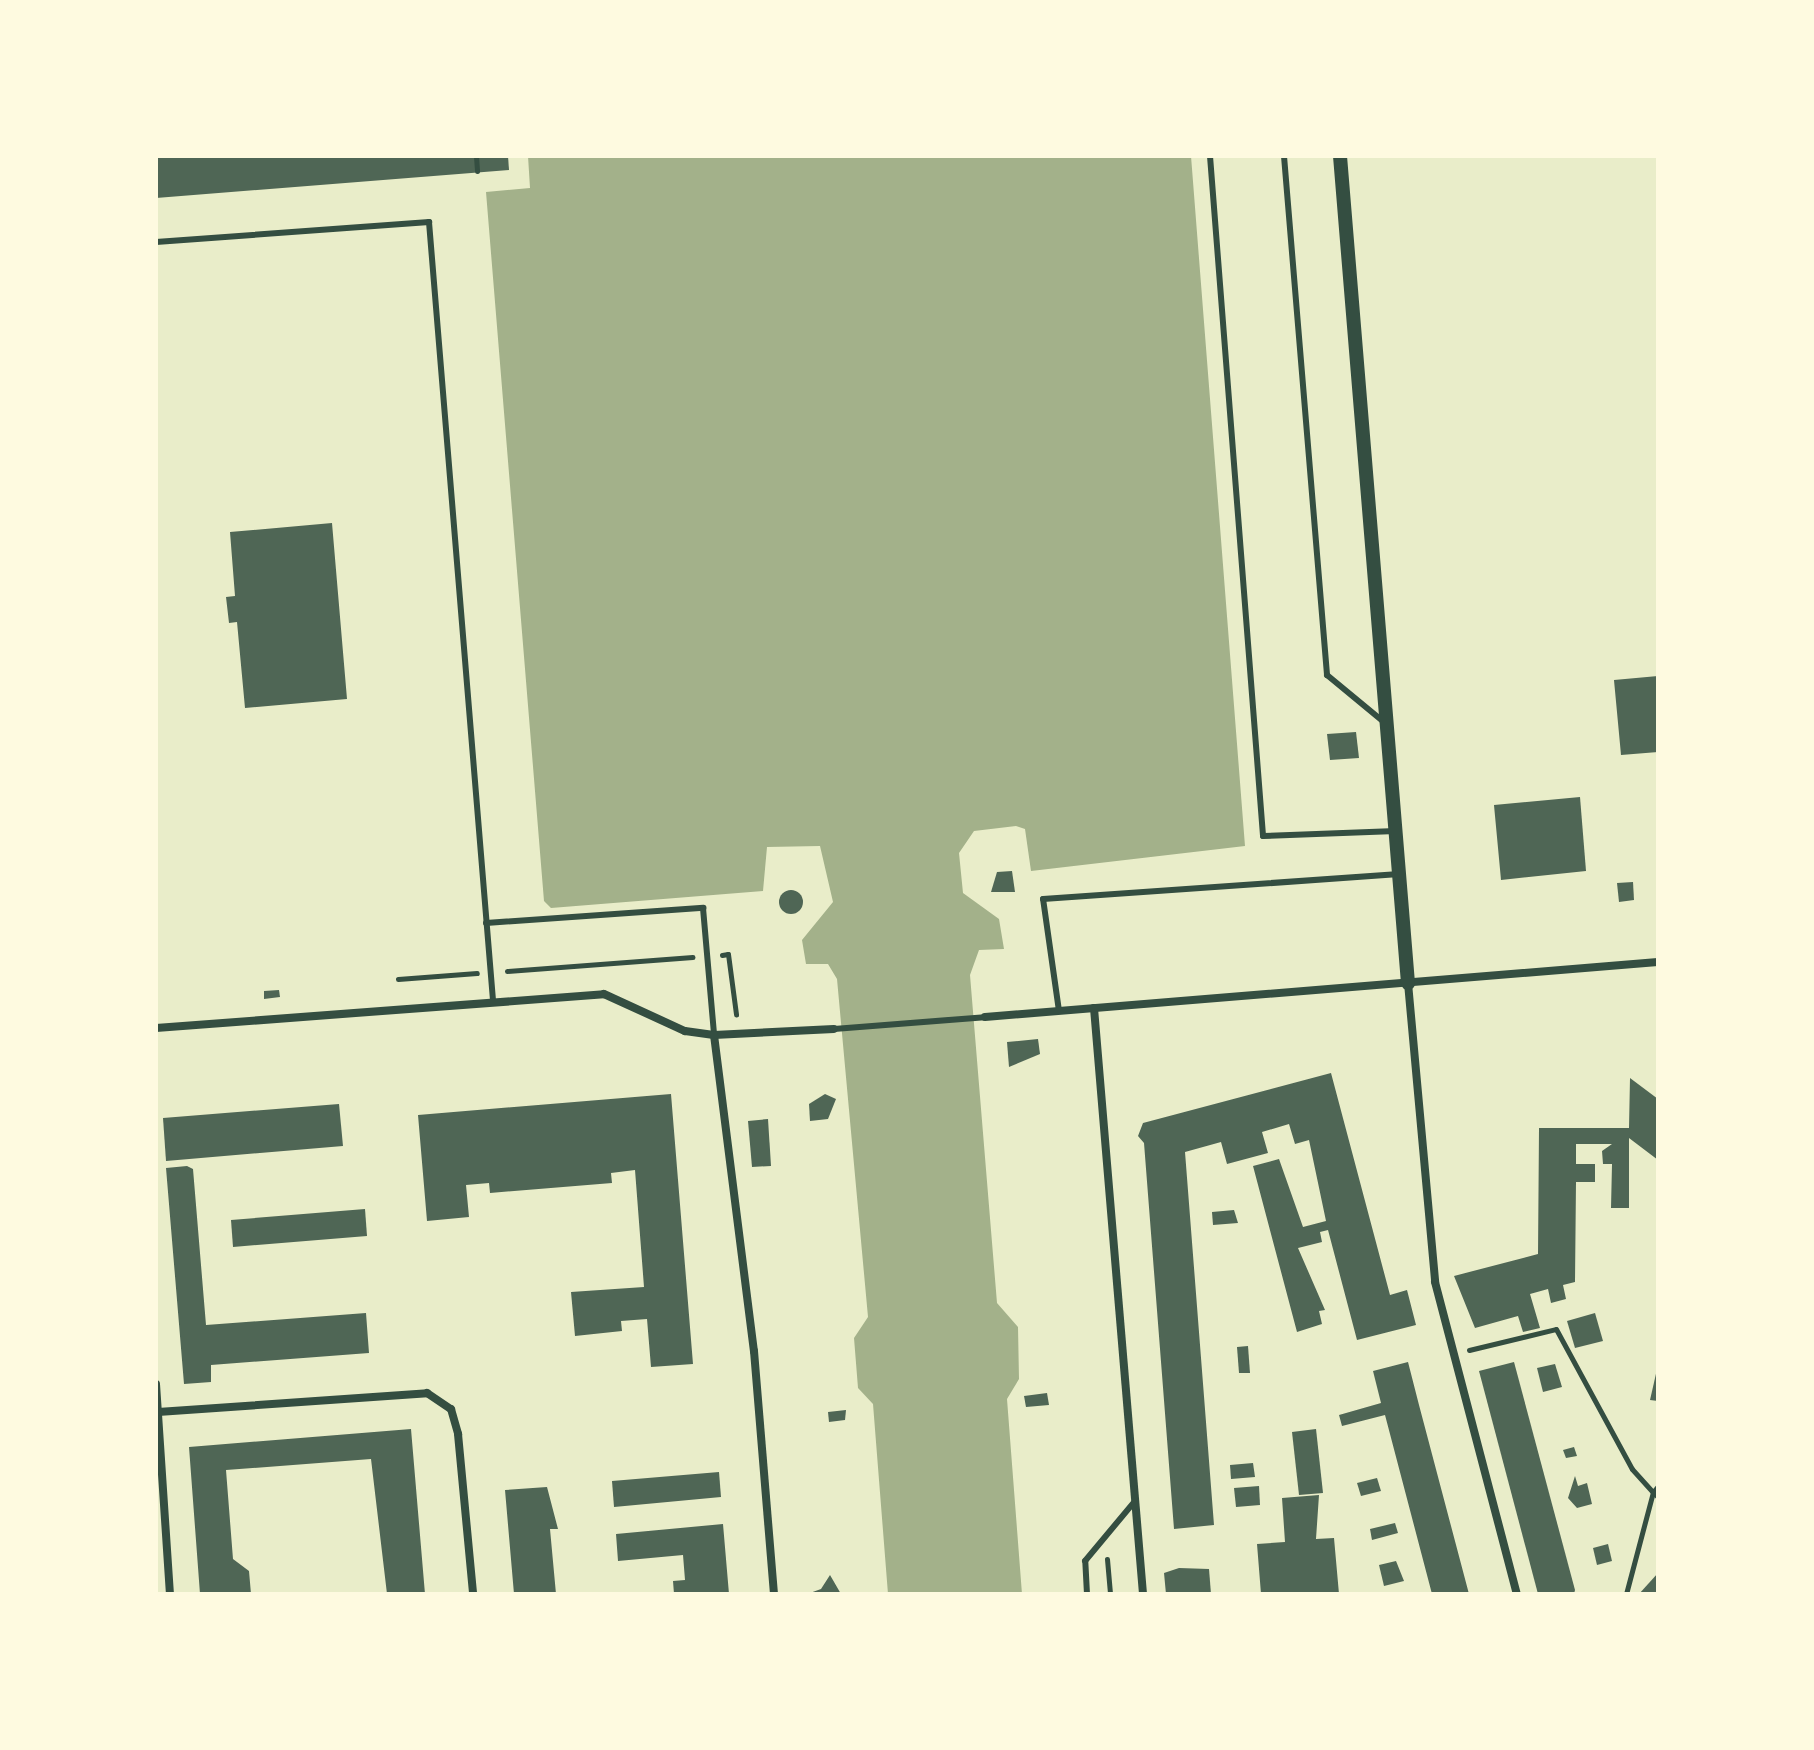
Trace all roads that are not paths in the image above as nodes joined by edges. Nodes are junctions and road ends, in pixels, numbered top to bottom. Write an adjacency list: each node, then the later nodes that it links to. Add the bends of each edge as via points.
1 (1210, 156): 6 (lane, via 1263,836)
2 (1284, 156): 5 (lane, via 1327,675)
3 (1340, 156): 5 (street)
4 (156, 242): 8 (lane, via 429,222)
5 (1387, 725): 6 (street)
6 (1396, 831): 7 (street)
7 (1399, 874): 10 (street); 13 (lane, via 1043,899)
8 (486, 923): 11 (lane); 17 (lane, via 703,908)
9 (1658, 962): 10 (street)
10 (1408, 983): 12 (street); 27 (street, via 1435,1282)
11 (493, 1001): 15 (street); 17 (street, via 604,994 685,1031)
12 (1094, 1008): 13 (street); 20 (street)
13 (1059, 1011): 14 (street)
14 (985, 1017): 16 (lane)
15 (156, 1028)
16 (834, 1029): 17 (street)
17 (714, 1035): 24 (street, via 754,1351)
18 (156, 1384): 19 (street)
19 (158, 1412): 21 (street); 23 (street, via 427,1393 451,1409 458,1434)
20 (1135, 1501): 25 (lane, via 1085,1561); 26 (street)
21 (160, 1522): 22 (street)
22 (170, 1594)
23 (473, 1594)
24 (774, 1594)
25 (1087, 1594)
26 (1143, 1594)
27 (1517, 1594)

